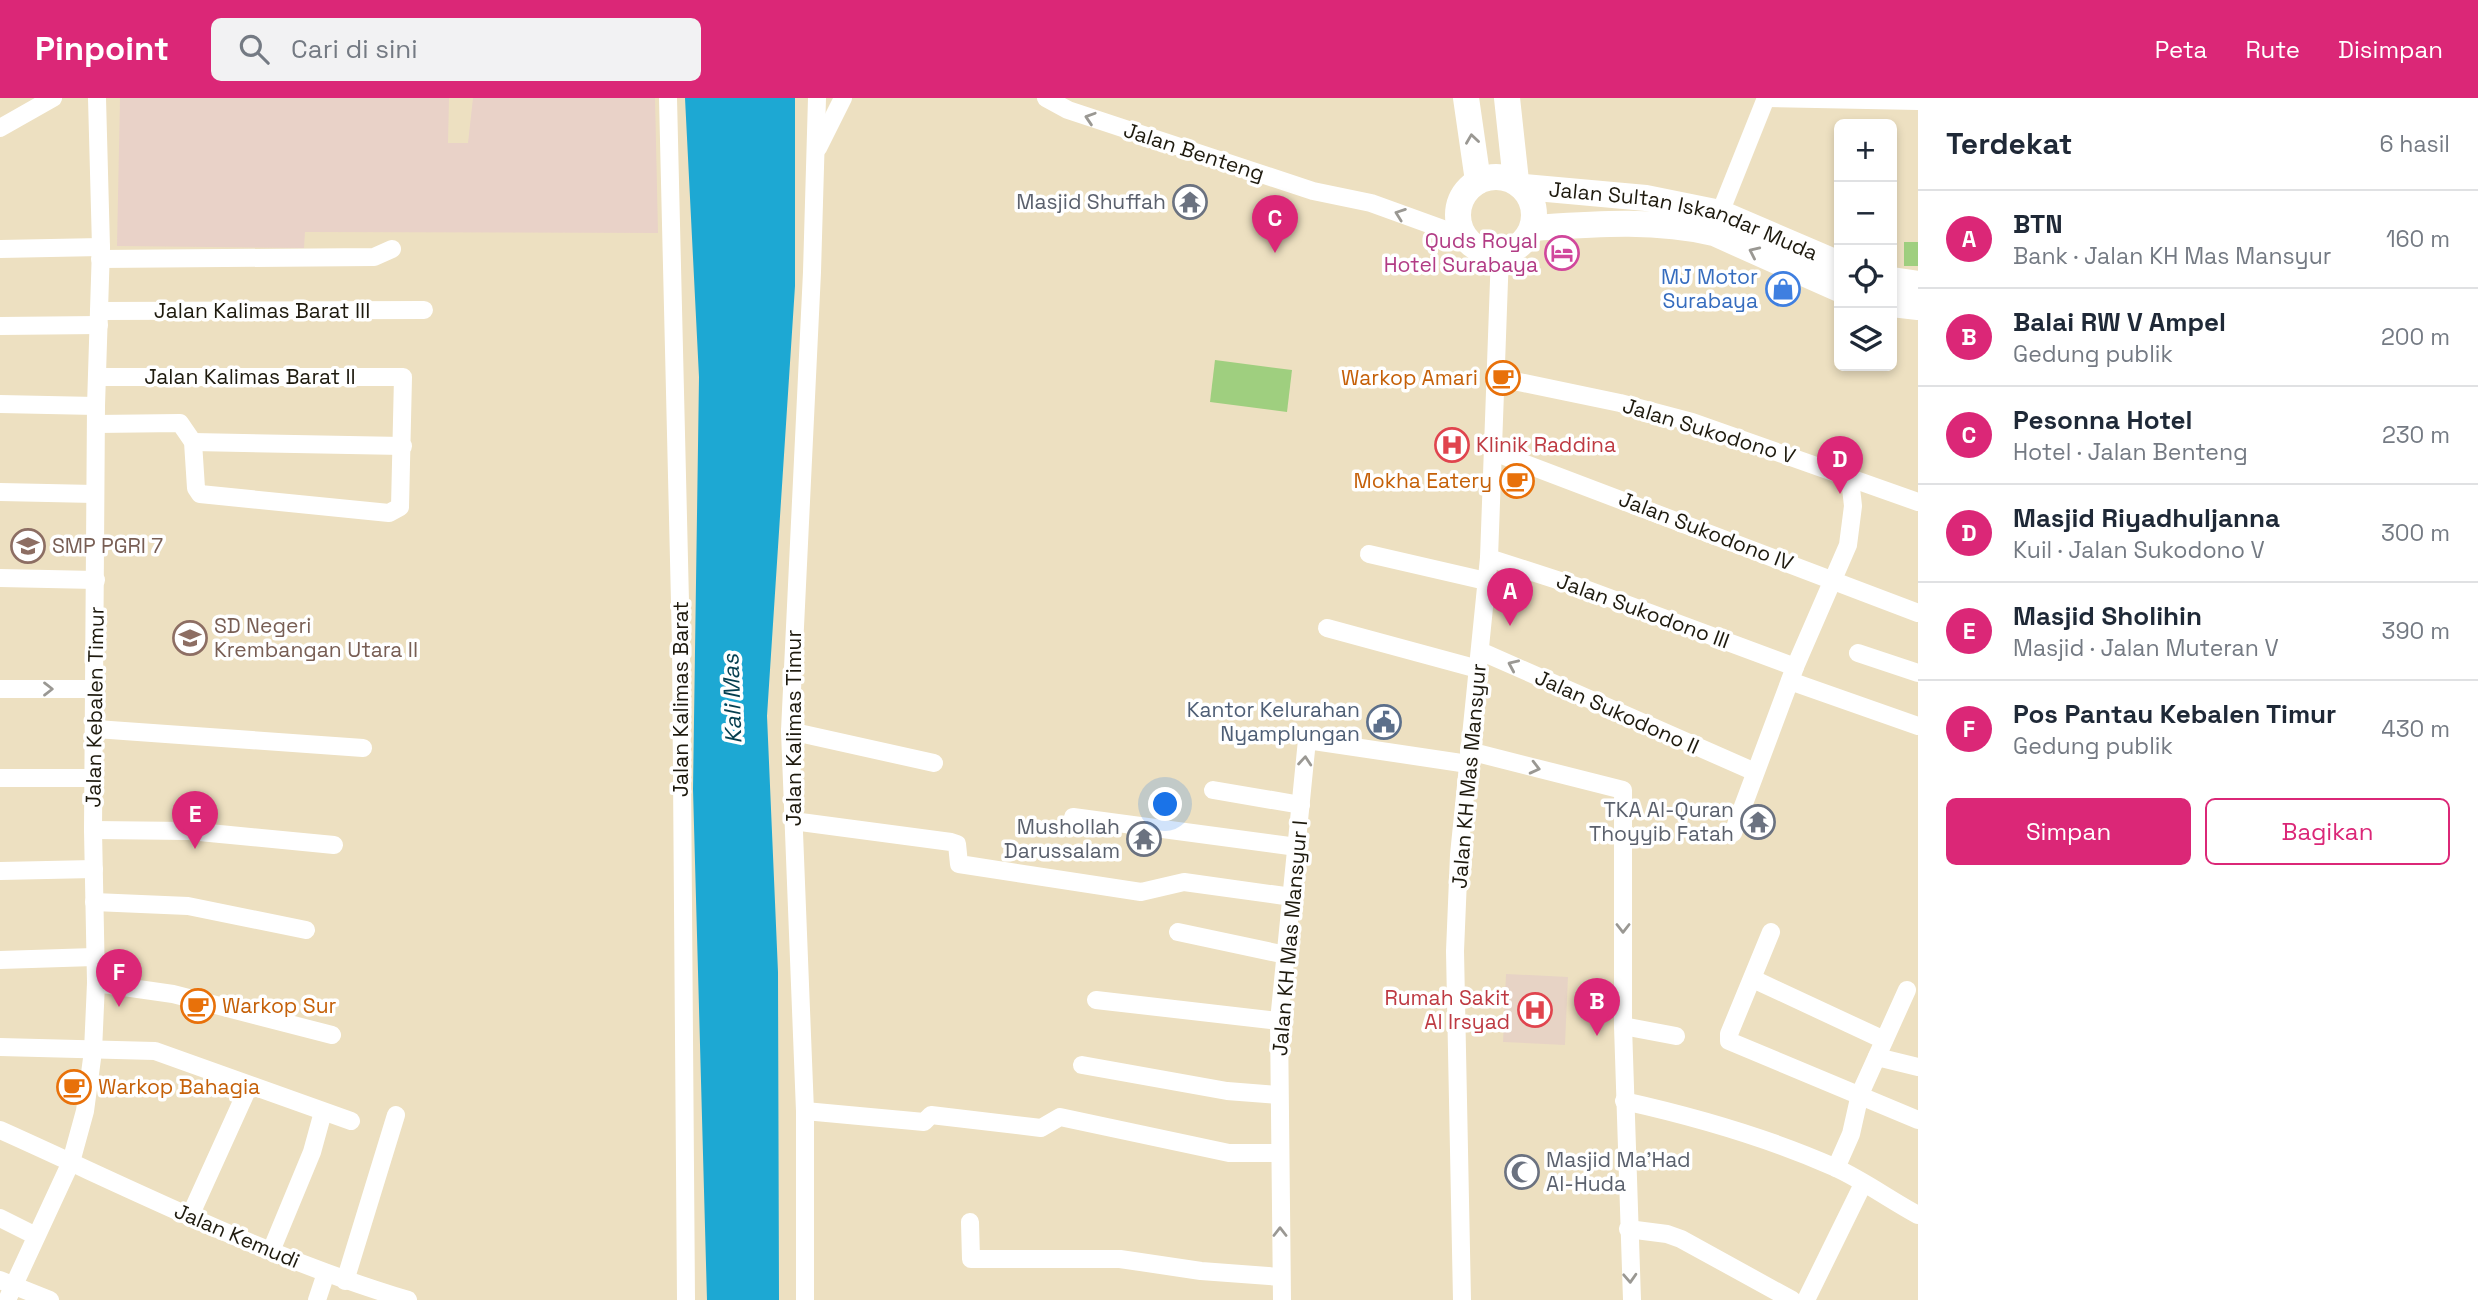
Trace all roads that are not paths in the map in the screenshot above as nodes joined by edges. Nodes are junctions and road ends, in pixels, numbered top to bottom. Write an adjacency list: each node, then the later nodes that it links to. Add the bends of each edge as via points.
1 (53, 98): 11 (street)
2 (97, 98): 20 (street, Jalan Kebalen Timur)
3 (668, 98): 126 (street, Jalan Kalimas Barat, via 681,630)
4 (817, 98): 12 (street, Jalan Kalimas Timur)
5 (843, 98): 12 (street, Jalan Kalimas Timur)
6 (1046, 98): 17 (street, Jalan Benteng, one-way to 6, via 1371,203 1313,191 1068,110)
7 (1466, 98): 13 (highway, one-way to 7)
8 (1507, 98): 14 (highway)
9 (1766, 98): 10 (street); 15 (street)
10 (1918, 101)
11 (0, 128)
12 (814, 155): 59 (street, Jalan Kalimas Timur, via 813,272)
13 (1478, 181): 14 (highway, via 1497,176); 17 (highway, via 1466,191 1459,206 1458,222)
14 (1520, 184): 15 (highway, Jalan Sultan Iskandar Muda, via 1646,198); 16 (highway, via 1535,206)
15 (1720, 213): 22 (highway, Jalan Sultan Iskandar Muda)
16 (1533, 228): 21 (highway, via 1520,246); 25 (highway, Jalan Sultan Iskandar Muda, one-way to 16, via 1693,228 1643,223)
17 (1465, 237): 21 (highway, via 1486,252)
18 (0, 248): 20 (street)
19 (392, 249): 20 (street, via 374,257)
20 (100, 253): 29 (street, Jalan Kebalen Timur)
21 (1500, 253): 32 (street, Jalan KH Mas Mansyur)
22 (1834, 262)
23 (1897, 281): 24 (highway)
24 (1918, 284)
25 (1834, 287)
26 (1897, 305): 27 (highway)
27 (1918, 307)
28 (424, 310): 29 (street, Jalan Kalimas Barat III)
29 (99, 318): 30 (street, Jalan Kalimas Barat III); 31 (street, Jalan Kebalen Timur)
30 (0, 326)
31 (97, 377): 34 (street, Jalan Kebalen Timur); 36 (street, Jalan Kalimas Barat II, via 403,377)
32 (1495, 377): 37 (street, Jalan KH Mas Mansyur); 38 (street, Jalan Sukodono V, via 1692,422)
33 (0, 404): 34 (street)
34 (96, 415): 35 (street, via 173,421 180,423); 40 (street, Jalan Kebalen Timur)
35 (193, 442): 36 (street); 36 (street, via 197,491 243,500 396,512)
36 (403, 446)
37 (1494, 452): 43 (street, Jalan KH Mas Mansyur); 45 (street, Jalan Sukodono IV)
38 (1850, 479): 41 (street, Jalan Sukodono V); 45 (street, via 1853,506 1848,545)
39 (0, 492): 40 (street)
40 (95, 494): 46 (street, Jalan Kebalen Timur)
41 (1918, 502)
42 (1369, 554): 47 (street)
43 (1489, 558): 47 (street, Jalan KH Mas Mansyur); 54 (street, Jalan Sukodono III, via 1585,589)
44 (0, 578): 46 (street)
45 (1833, 579): 48 (street, Jalan Sukodono IV); 54 (street)
46 (96, 580): 56 (street, Jalan Kebalen Timur)
47 (1486, 581): 50 (street, Jalan KH Mas Mansyur)
48 (1918, 613)
49 (1327, 628): 52 (street)
50 (1480, 650): 52 (street, Jalan KH Mas Mansyur); 63 (street, Jalan Sukodono II, one-way to 50)
51 (1858, 653): 53 (street)
52 (1478, 669): 61 (street, Jalan KH Mas Mansyur)
53 (1918, 673)
54 (1792, 674): 57 (street, Jalan Sukodono III); 63 (street)
55 (0, 689): 56 (street, one-way to 56)
56 (96, 689): 58 (street, Jalan Kebalen Timur)
57 (1918, 726)
58 (96, 730): 60 (street); 65 (street, Jalan Kebalen Timur)
59 (790, 731): 62 (street); 69 (street, Jalan Kalimas Timur)
60 (363, 748)
61 (1468, 757): 67 (street, Jalan KH Mas Mansyur I, one-way to 61, via 1310,738); 89 (street, one-way to 89, via 1623,790); 129 (street, Jalan KH Mas Mansyur, via 1455,951)
62 (934, 763)
63 (1755, 772): 71 (street)
64 (0, 778): 65 (street)
65 (94, 778): 70 (street, Jalan Kebalen Timur)
66 (1213, 790): 67 (street)
67 (1301, 805): 73 (street, Jalan KH Mas Mansyur I)
68 (1073, 817): 73 (street)
69 (793, 821): 76 (street, via 951,842 957,846 958,863 1141,892 1184,882); 102 (street, Jalan Kalimas Timur)
70 (93, 830): 72 (street, via 189,831); 74 (street, Jalan Kebalen Timur)
71 (1733, 833)
72 (334, 845)
73 (1297, 847): 76 (street, Jalan KH Mas Mansyur I)
74 (94, 869): 75 (street); 77 (street, Jalan Kebalen Timur)
75 (0, 871)
76 (1292, 897): 81 (street, Jalan KH Mas Mansyur I)
77 (94, 902): 78 (street, via 188,906); 82 (street, Jalan Kebalen Timur)
78 (306, 930)
79 (1178, 932): 81 (street)
80 (1772, 932): 84 (street)
81 (1286, 955): 88 (street, Jalan KH Mas Mansyur I)
82 (94, 957): 83 (street); 85 (street, Jalan Kebalen Timur)
83 (0, 960)
84 (1753, 979): 92 (street); 99 (street, via 1729,1041)
85 (96, 983): 90 (street, via 173,994); 94 (street, Jalan Kebalen Timur)
86 (1907, 990): 92 (street)
87 (1096, 1000): 88 (street)
88 (1279, 1021): 100 (street, Jalan KH Mas Mansyur I)
89 (1623, 1026): 91 (street); 101 (street)
90 (332, 1035)
91 (1676, 1037)
92 (1884, 1040): 95 (street)
93 (0, 1047): 94 (street)
94 (93, 1051): 98 (street, via 155,1051); 109 (street, Jalan Kebalen Timur, via 85,1111)
95 (1877, 1057): 97 (street); 99 (street)
96 (1082, 1065): 100 (street, via 1227,1091)
97 (1918, 1066)
98 (248, 1086): 103 (street); 113 (street)
99 (1860, 1094): 105 (street); 110 (street, via 1851,1134)
100 (1278, 1095): 108 (street, Jalan KH Mas Mansyur I)
101 (1624, 1101): 110 (street, via 1738,1130); 116 (street)
102 (805, 1111): 108 (street, via 924,1122 931,1115 1041,1128 1060,1117 1229,1153); 127 (street, Jalan Kalimas Timur)
103 (323, 1112): 106 (street); 118 (street, via 312,1152)
104 (396, 1115): 121 (street)
105 (1918, 1120)
106 (351, 1121)
107 (0, 1130): 109 (street, Jalan Kemudi)
108 (1280, 1153): 120 (street, Jalan KH Mas Mansyur I, one-way to 108)
109 (71, 1162): 113 (street, Jalan Kemudi); 117 (street, Jalan Kebalen Timur)
110 (1836, 1168): 111 (street)
111 (1863, 1184): 112 (street); 132 (street)
112 (1918, 1215)
113 (190, 1216): 118 (street, Jalan Kemudi)
114 (0, 1218): 117 (street)
115 (970, 1222): 120 (street, via 969,1256 981,1259 1120,1259)
116 (1628, 1229): 130 (street, one-way to 130); 131 (street, via 1674,1236)
117 (36, 1236): 122 (street, Jalan Kebalen Timur)
118 (271, 1251): 119 (street, Jalan Kemudi)
119 (326, 1273): 121 (street, Jalan Kemudi); 124 (street)
120 (1281, 1277): 128 (street, Jalan KH Mas Mansyur I)
121 (345, 1281): 125 (street, Jalan Kemudi)
122 (7, 1289): 123 (street)
123 (50, 1300)
124 (317, 1300)
125 (408, 1300)
126 (686, 1300)
127 (805, 1300)
128 (1282, 1300)
129 (1462, 1300)
130 (1632, 1300)
131 (1792, 1300)
132 (1806, 1300)

